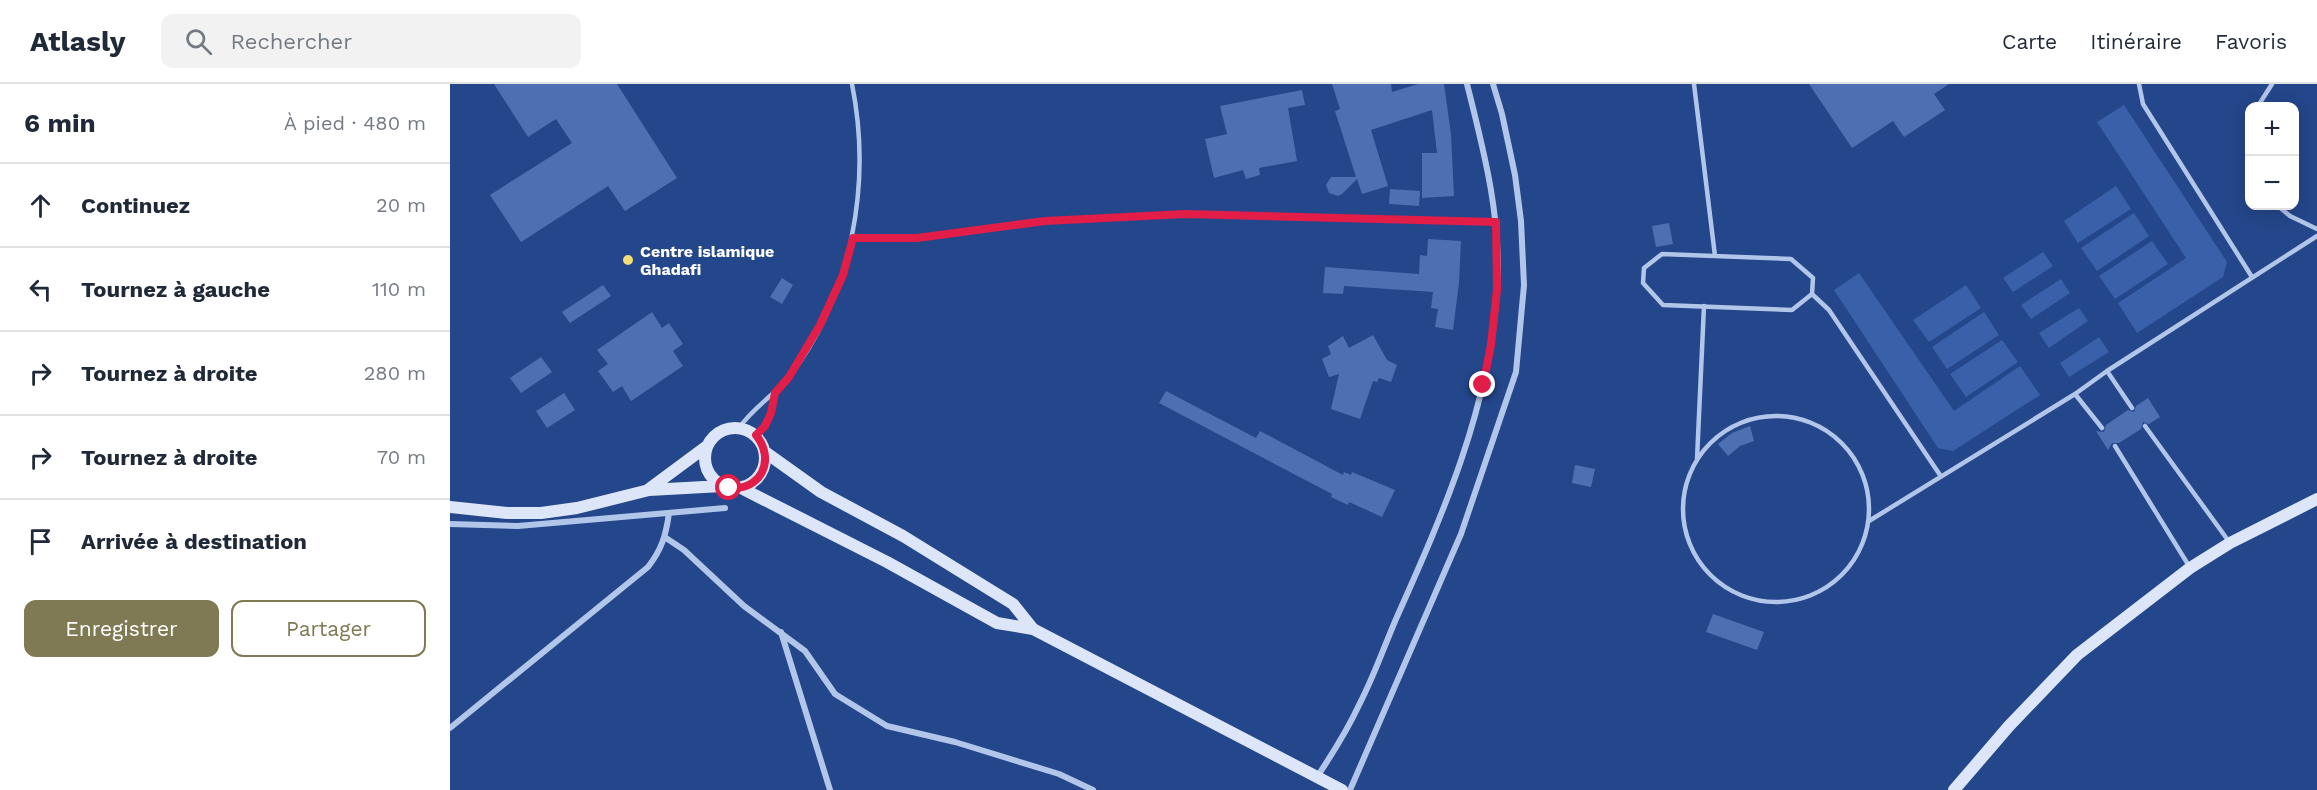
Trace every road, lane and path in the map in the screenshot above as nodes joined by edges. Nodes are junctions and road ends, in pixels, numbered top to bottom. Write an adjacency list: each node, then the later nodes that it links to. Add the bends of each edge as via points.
1 (852, 84): 12 (lane, via 858,116 858,201)
2 (1467, 84): 9 (street)
3 (1493, 84): 49 (street, via 1515,175 1521,221 1524,285 1516,372 1461,534)
4 (1694, 84): 13 (lane)
5 (2139, 84): 14 (lane, via 2143,104)
6 (2272, 84): 7 (lane)
7 (2261, 102)
8 (2283, 210): 10 (lane)
9 (1496, 222): 12 (lane, via 1185,214 1045,221 917,238); 45 (street, via 1497,289 1491,345 1470,437 1438,526 1361,702)
10 (2317, 229)
11 (2317, 236): 14 (lane)
12 (853, 238): 18 (lane, via 843,275 820,325)
13 (1715, 256): 15 (lane, via 1791,258 1813,278); 16 (lane, via 1662,254 1644,268 1643,283 1663,305)
14 (2252, 277): 17 (lane)
15 (1812, 294): 16 (lane, via 1792,309); 29 (lane, via 1829,310)
16 (1704, 306): 28 (lane)
17 (2107, 371): 19 (lane); 20 (lane)
18 (775, 393): 22 (lane, via 756,406); 24 (lane, via 771,413)
19 (2075, 394): 23 (lane); 29 (lane)
20 (2132, 408)
21 (2145, 426): 40 (lane)
22 (739, 428): 24 (main road); 25 (main road, via 720,432)
23 (2102, 428)
24 (756, 435): 27 (main road)
25 (707, 446): 30 (main road, via 705,464 714,481); 32 (main road)
26 (2115, 446): 41 (lane)
27 (765, 452): 31 (main road, via 763,471 750,485); 42 (main road, via 821,492 903,536 1013,604)
28 (1697, 459): 37 (lane, via 1709,444 1742,422 1761,417 1800,419 1822,428 1852,454 1867,488); 37 (lane, via 1683,498 1682,518 1688,543 1707,573 1721,585 1755,600 1788,601 1828,586 1853,560)
29 (1940, 475): 37 (lane)
30 (722, 486): 31 (main road); 32 (main road)
31 (741, 488): 42 (main road, via 998,623)
32 (649, 490): 34 (main road, via 541,513)
33 (2317, 499): 40 (main road)
34 (450, 507)
35 (725, 508): 36 (street)
36 (669, 513): 38 (street, via 518,526); 39 (street)
37 (1868, 521)
38 (450, 524)
39 (666, 538): 43 (street, via 744,606); 44 (street, via 648,567)
40 (2230, 543): 41 (main road)
41 (2190, 568): 50 (main road, via 2077,655)
42 (1033, 629): 45 (main road)
43 (781, 632): 46 (street); 47 (street, via 806,651 836,694 887,726 1059,774)
44 (450, 728)
45 (1317, 777): 48 (main road)
46 (830, 790)
47 (1093, 790)
48 (1342, 790)
49 (1350, 790)
50 (1954, 790)

